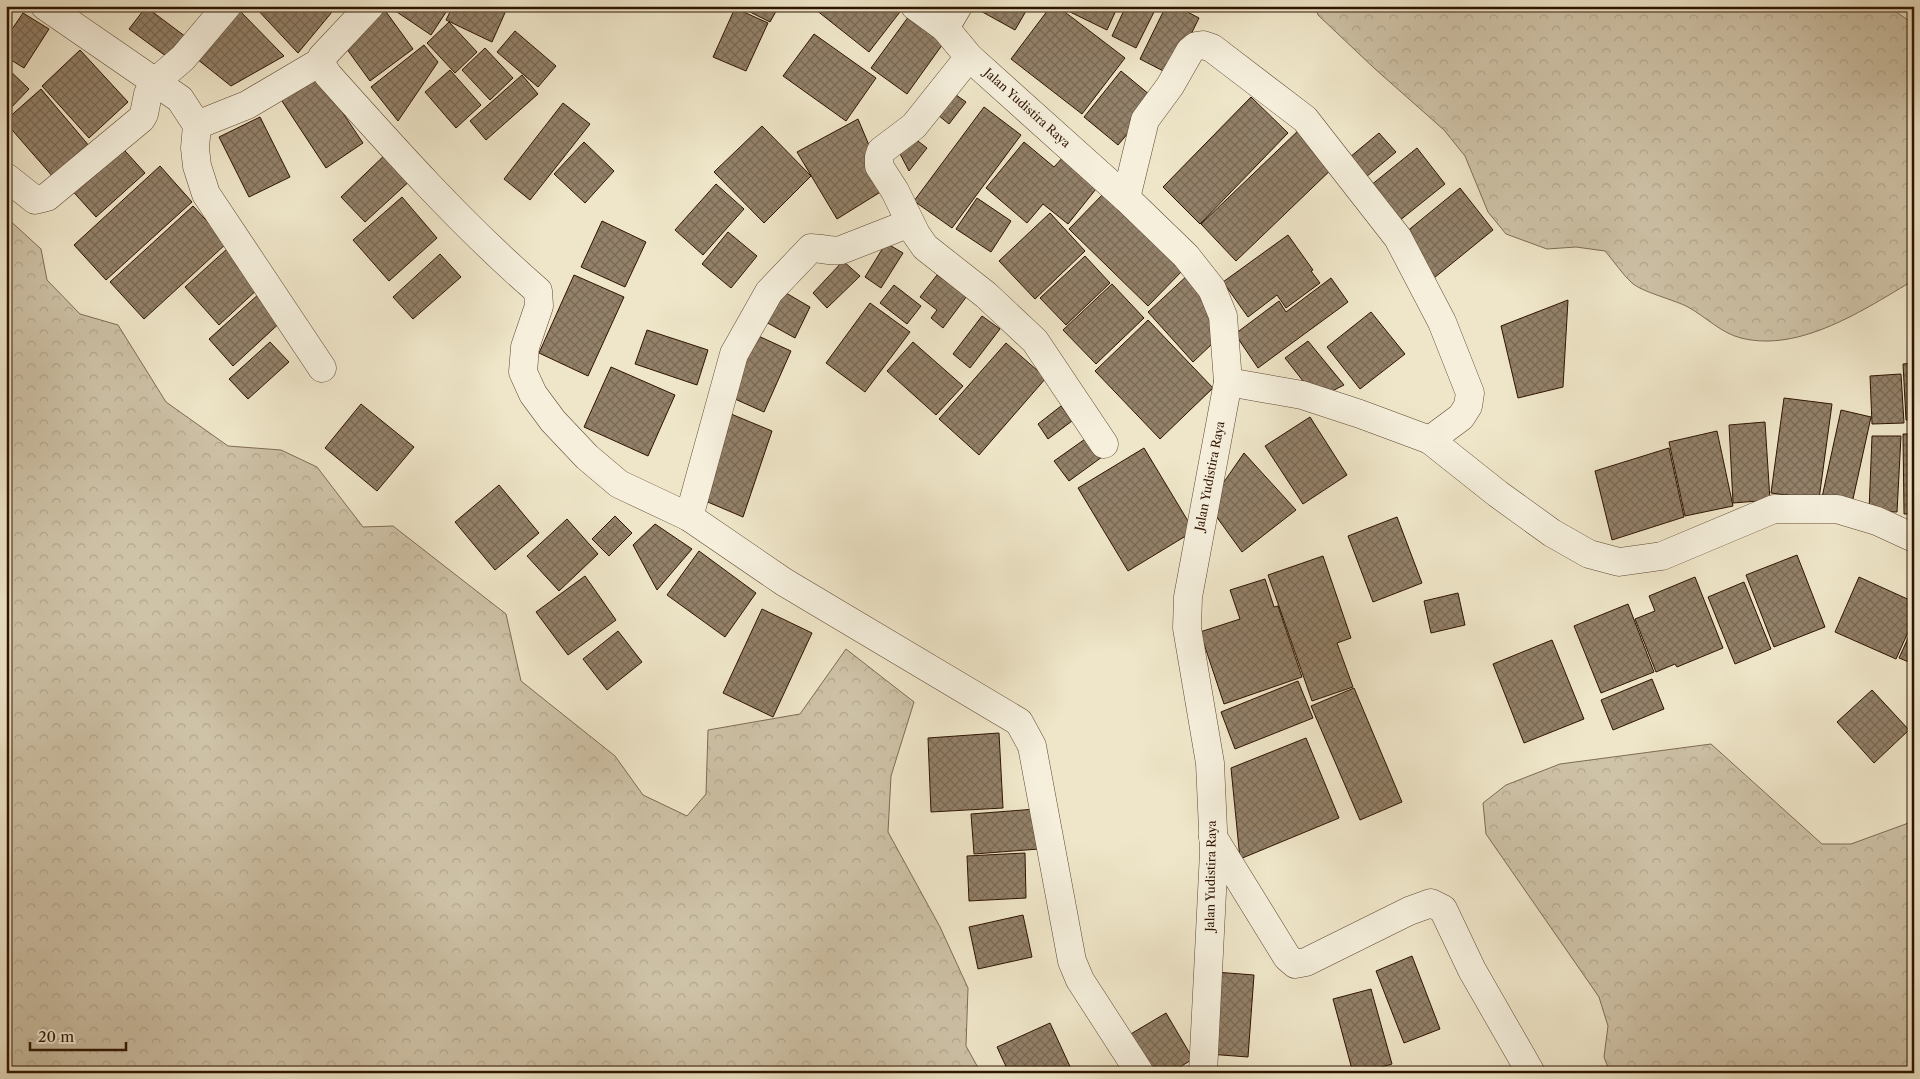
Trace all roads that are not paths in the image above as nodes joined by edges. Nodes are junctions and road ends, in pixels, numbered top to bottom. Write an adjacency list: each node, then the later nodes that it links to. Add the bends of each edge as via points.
1 (45, 6): 8 (street)
2 (227, 6): 8 (street, via 184,58)
3 (370, 6): 7 (street)
4 (915, 6): 5 (street, Jalan Yudistira Raya)
5 (951, 17): 6 (street, Jalan Yudistira Raya)
6 (970, 56): 11 (street, Jalan Yudistira Raya); 12 (street, via 914,126 881,151 880,166)
7 (320, 62): 9 (street, via 247,105); 17 (street, via 328,76 408,166 538,291 538,306 525,346 522,372 533,394 554,421 619,484)
8 (155, 82): 9 (street, via 180,99); 10 (street, via 141,119 47,197 35,200)
9 (197, 125): 13 (street, via 197,166 206,194)
10 (6, 177)
11 (1126, 198): 14 (street, Jalan Yudistira Raya, via 1186,256 1212,288 1223,316); 15 (street, via 1145,120 1196,46 1212,48 1305,119 1398,238 1442,322 1466,381 1470,393 1468,406 1461,417)
12 (910, 223): 16 (street, via 925,247 1035,341); 17 (street, via 841,250 832,252 812,248 769,292 734,354)
13 (322, 368)
14 (1228, 382): 15 (street, via 1302,395); 19 (street, Jalan Yudistira Raya, via 1187,605 1186,628 1210,763)
15 (1430, 440): 18 (street, via 1552,533 1589,554 1619,562 1662,556 1774,510 1837,509 1877,521)
16 (1104, 444)
17 (689, 518): 20 (street, via 784,582 1019,722 1032,746 1072,961 1080,980)
18 (1914, 538)
19 (1213, 837): 21 (street, Jalan Yudistira Raya); 22 (street, via 1287,957 1295,964 1306,962 1409,911 1431,903 1443,909 1472,970)
20 (1140, 1073)
21 (1204, 1073)
22 (1531, 1073)

